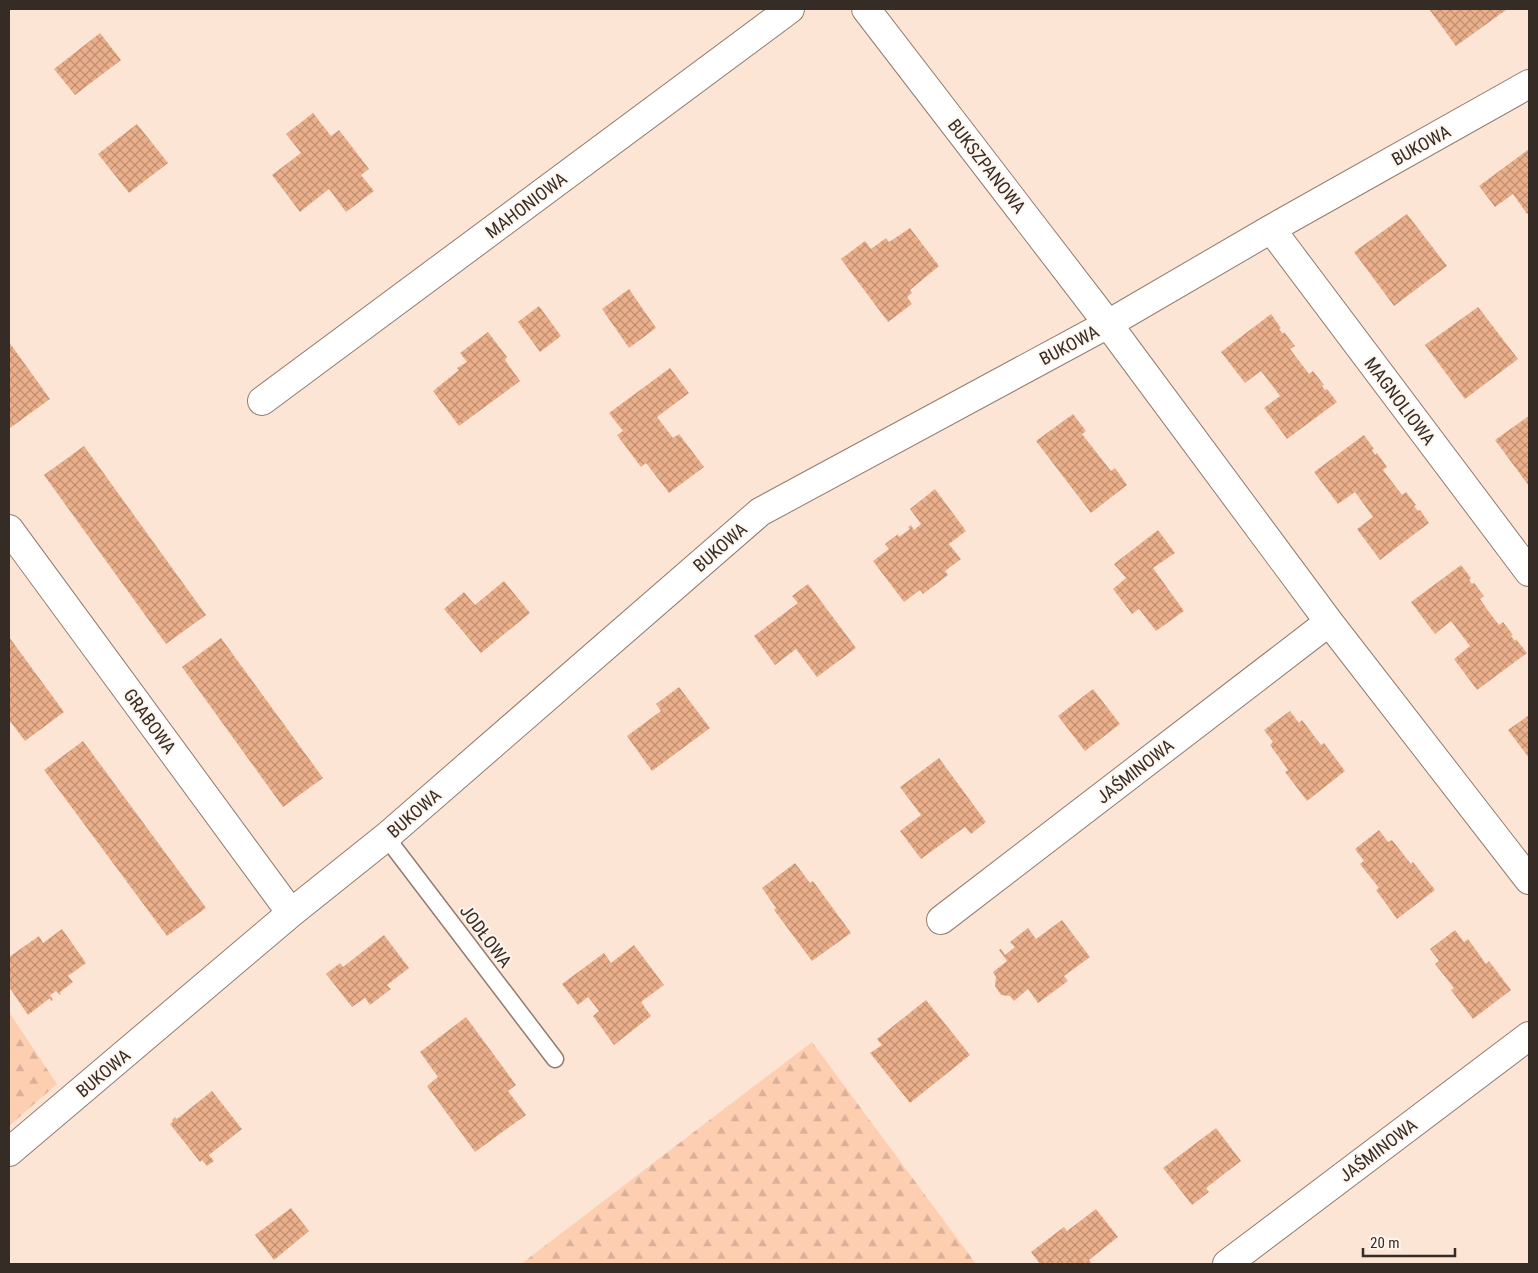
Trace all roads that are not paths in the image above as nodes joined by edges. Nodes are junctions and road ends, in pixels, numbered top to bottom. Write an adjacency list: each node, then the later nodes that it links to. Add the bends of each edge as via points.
1 (790, 9): 6 (street, MAHONIOWA)
2 (866, 9): 5 (street, BUKSZPANOWA)
3 (1529, 84): 4 (street, BUKOWA)
4 (1271, 229): 5 (street, BUKOWA); 8 (street, MAGNOLIOWA)
5 (1108, 324): 9 (street); 10 (street, BUKOWA, via 760,512)
6 (262, 401)
7 (9, 529): 12 (street, GRABOWA)
8 (1529, 572)
9 (1329, 622): 11 (street); 13 (street, JAŚMINOWA)
10 (386, 837): 12 (street, BUKOWA); 15 (lane, JODŁOWA)
11 (1529, 880)
12 (291, 913): 16 (street, BUKOWA)
13 (941, 920)
14 (1529, 1036): 17 (street, JAŚMINOWA)
15 (555, 1058)
16 (9, 1152)
17 (1227, 1264)

